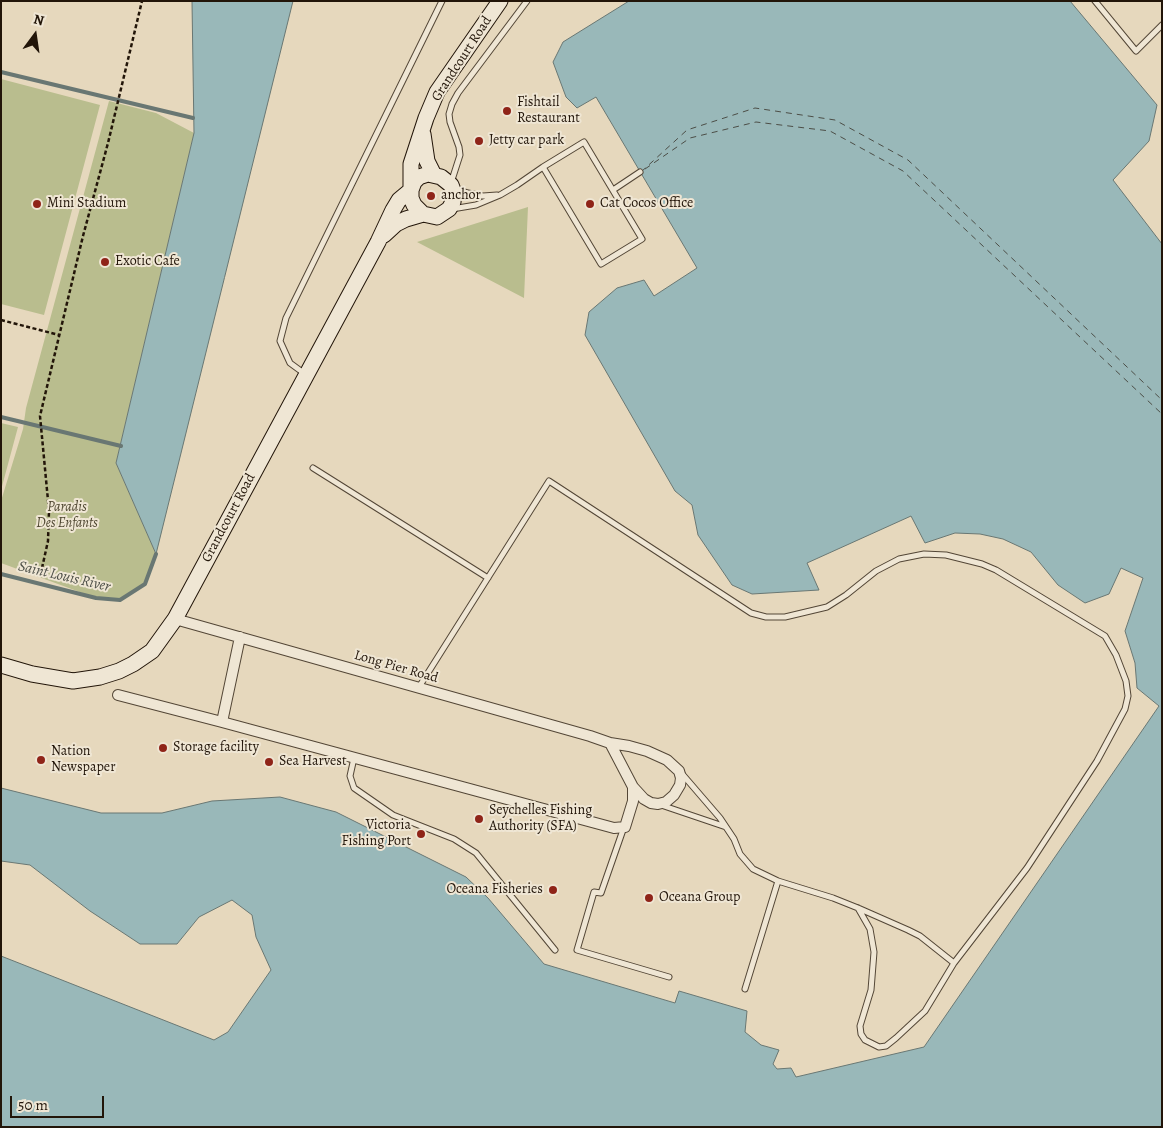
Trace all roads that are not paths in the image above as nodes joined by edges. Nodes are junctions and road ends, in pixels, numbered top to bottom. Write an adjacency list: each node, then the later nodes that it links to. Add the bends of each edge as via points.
1 (442, 1): 19 (lane, via 286,318 280,341 290,363)
2 (492, 1): 7 (street)
3 (500, 1): 7 (street, Grandcourt Road)
4 (527, 1): 9 (lane, via 452,104 450,122 460,147)
5 (1096, 1): 6 (lane, via 1136,51)
6 (1162, 25)
7 (483, 26): 8 (street, Grandcourt Road, via 438,92)
8 (426, 118): 12 (street, via 423,142 427,161); 13 (street, via 411,164)
9 (456, 165): 12 (lane); 12 (lane)
10 (543, 167): 14 (lane, via 584,142); 14 (lane, via 601,264 642,240); 15 (lane)
11 (640, 172): 14 (lane)
12 (444, 176): 13 (street, via 428,174 420,177); 15 (lane, via 468,193); 16 (street, via 454,193)
13 (410, 190): 17 (street, via 414,205); 18 (street, via 396,205)
14 (613, 190)
15 (500, 195): 16 (lane, via 476,205)
16 (449, 210): 17 (street, via 437,217)
17 (423, 214): 18 (street, via 396,224)
18 (378, 242): 19 (street, Grandcourt Road)
19 (306, 375): 22 (street, Grandcourt Road)
20 (313, 468): 21 (lane)
21 (488, 578): 25 (lane); 38 (lane, via 549,481 751,612 766,617 785,617 827,607 898,559 924,554 946,555 996,570 1105,636 1112,644 1126,681 1128,696 1125,710 1097,760 1027,868)
22 (175, 619): 23 (street, Long Pier Road); 24 (street, Grandcourt Road, via 152,651 119,671 100,677 72,681)
23 (240, 637): 25 (street, Long Pier Road); 27 (street)
24 (1, 665)
25 (419, 688): 28 (street, Long Pier Road)
26 (118, 695): 27 (street)
27 (222, 722): 29 (street)
28 (610, 744): 30 (street, Long Pier Road, via 659,755); 31 (street)
29 (354, 757): 33 (street, via 602,826); 37 (lane, via 350,776 354,788 394,815 454,840 476,853)
30 (679, 771): 32 (street, via 680,785 674,795); 34 (lane)
31 (633, 787): 32 (street, via 644,799); 33 (street, via 633,801)
32 (658, 804): 34 (lane)
33 (624, 827): 39 (lane, via 601,894 594,892 577,950)
34 (726, 828): 35 (lane, via 746,862)
35 (778, 881): 36 (lane); 40 (lane)
36 (858, 908): 38 (lane, via 920,936); 38 (lane, via 873,938 871,990 860,1026 861,1034 871,1044 886,1046 909,1028 925,1011)
37 (555, 950)
38 (954, 963)
39 (669, 977)
40 (745, 990)

